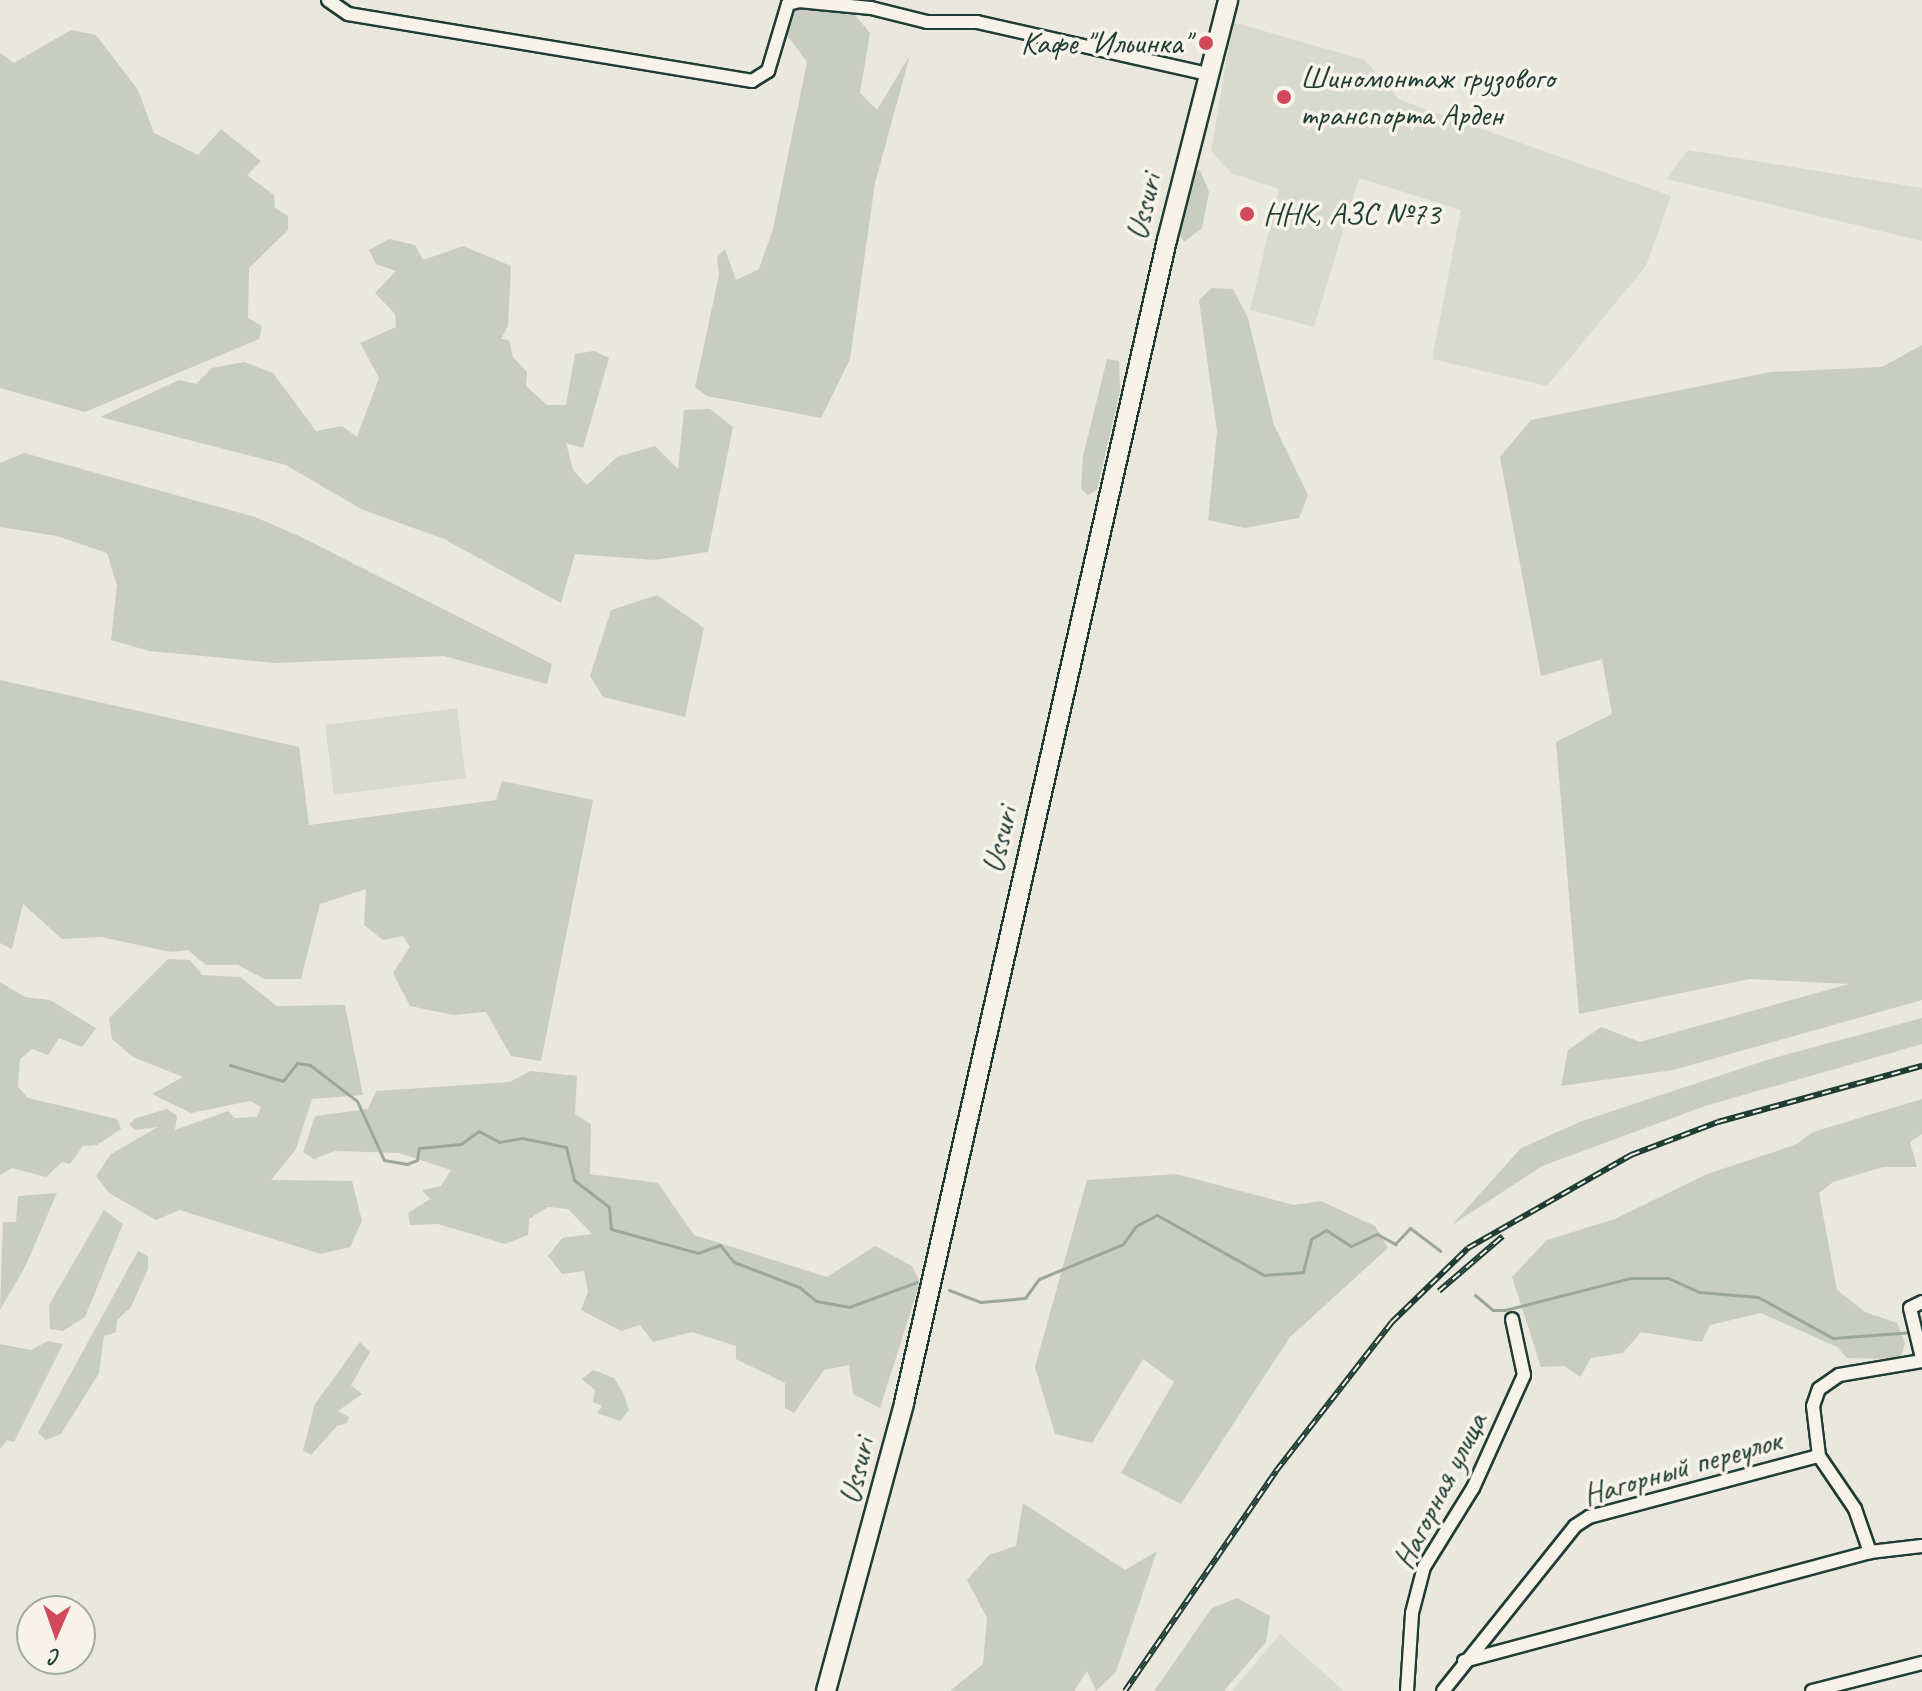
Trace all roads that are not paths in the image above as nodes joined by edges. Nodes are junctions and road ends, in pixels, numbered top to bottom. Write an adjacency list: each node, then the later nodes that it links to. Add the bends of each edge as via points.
1 (328, 0): 3 (street, via 348,14 752,81 768,71 788,4 799,1 871,8 927,22 977,22)
2 (1228, 0): 3 (highway, Ussuri)
3 (1207, 74): 12 (highway, Ussuri, via 904,1403)
4 (1917, 1303): 6 (street)
5 (1512, 1319): 13 (street, Нагорная улица, via 1524,1375 1473,1488 1424,1567 1412,1613)
6 (1922, 1359): 7 (street, via 1839,1375 1819,1389 1813,1406)
7 (1819, 1456): 9 (street, Нагорный переулок, via 1855,1509); 10 (street, Нагорный переулок, via 1582,1521)
8 (1922, 1546): 9 (street)
9 (1870, 1552): 10 (street)
10 (1463, 1661): 14 (street, Нагорный переулок)
11 (1922, 1663): 15 (street)
12 (826, 1691)
13 (1407, 1691)
14 (1443, 1691)
15 (1812, 1691)

